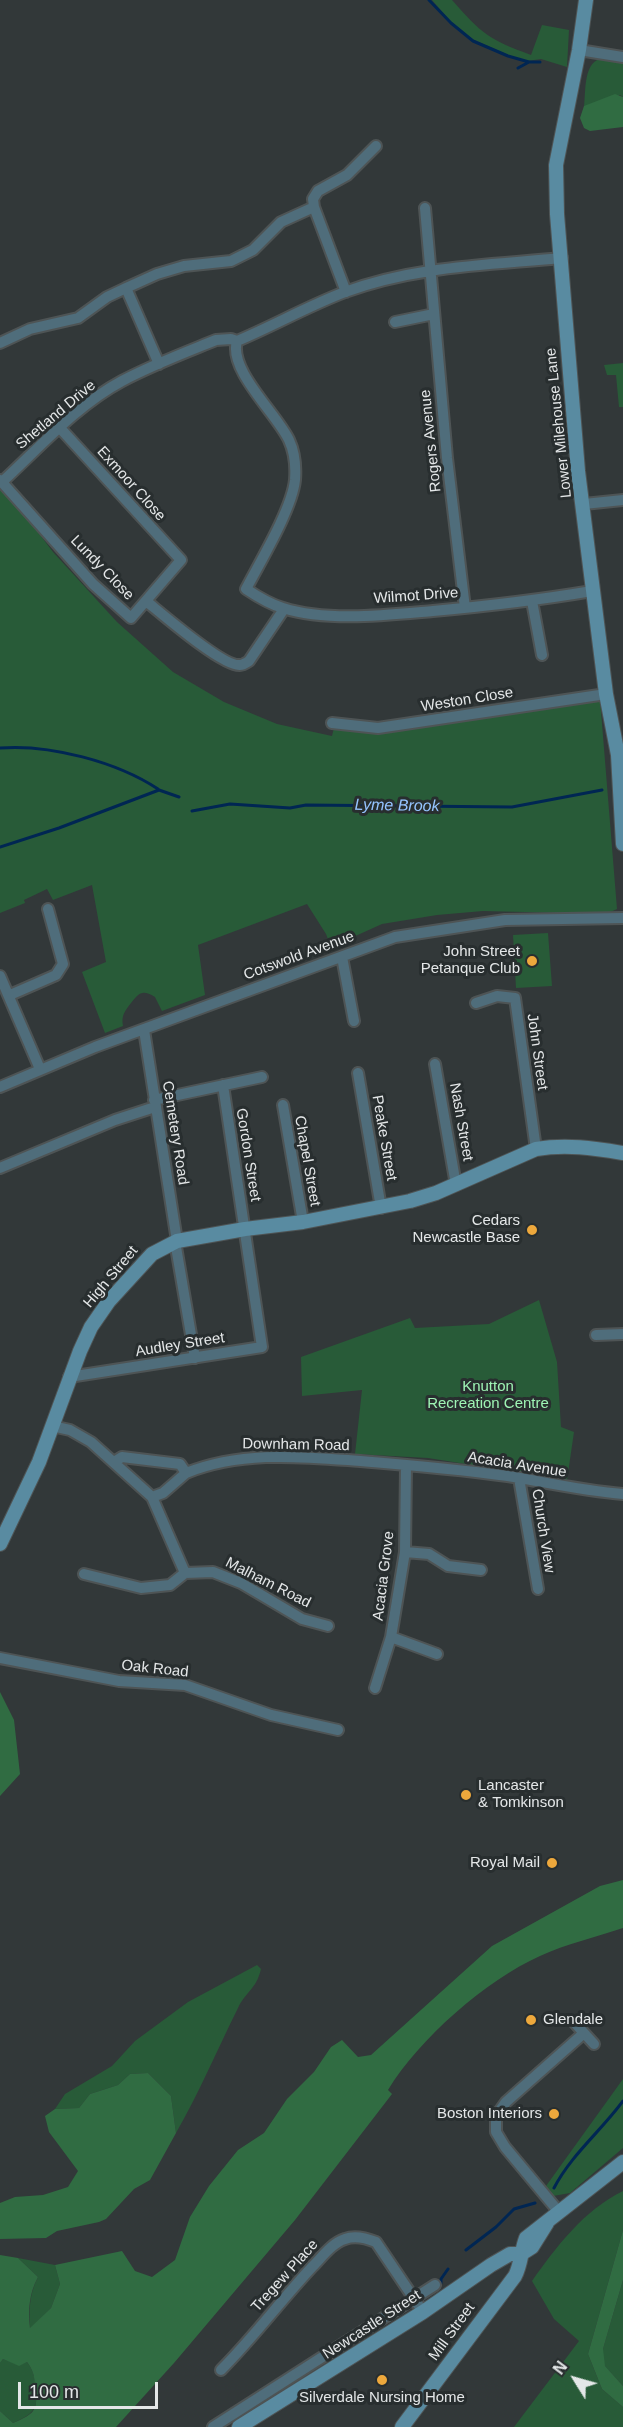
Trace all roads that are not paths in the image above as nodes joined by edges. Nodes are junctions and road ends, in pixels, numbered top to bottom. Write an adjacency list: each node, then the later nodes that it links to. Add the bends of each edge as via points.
1 (586, 0): 2 (main road, Lower Milehouse Lane)
2 (579, 50): 3 (street); 7 (main road, Lower Milehouse Lane, via 556,165)
3 (623, 57)
4 (376, 146): 5 (street, via 347,175 318,190)
5 (314, 207): 9 (street, via 281,222 253,250 231,261 184,266); 10 (street)
6 (425, 208): 8 (street, Rogers Avenue)
7 (562, 258): 8 (street); 19 (main road, Lower Milehouse Lane)
8 (431, 270): 10 (street); 11 (street, Rogers Avenue)
9 (126, 288): 14 (street, via 78,318 30,329); 15 (street)
10 (346, 292): 13 (street)
11 (434, 314): 12 (street); 24 (street, Rogers Avenue)
12 (395, 322)
13 (237, 342): 15 (street, Shetland Drive, via 216,340); 25 (street, Wilmot Drive, via 239,366 284,429 294,455 295,479 290,501 246,589)
14 (0, 343)
15 (159, 364): 16 (street, Shetland Drive, via 106,391)
16 (60, 428): 17 (street, Shetland Drive); 20 (street, Exmoor Close)
17 (1, 481): 22 (street, Lundy Close, via 113,604 131,618)
18 (623, 500): 19 (street)
19 (584, 504): 21 (main road, Lower Milehouse Lane)
20 (181, 560): 22 (street, Lundy Close)
21 (592, 591): 23 (street, Wilmot Drive); 27 (main road, Lower Milehouse Lane)
22 (146, 601): 25 (street, via 201,645 240,665 249,661)
23 (532, 601): 24 (street, Wilmot Drive); 26 (street)
24 (465, 608): 25 (street, Wilmot Drive, via 391,615)
25 (284, 609)
26 (542, 655)
27 (606, 694): 28 (street, Weston Close, via 378,728); 29 (main road, Lower Milehouse Lane, via 619,767)
28 (332, 723)
29 (623, 844)
30 (48, 909): 34 (street, via 63,964 56,975)
31 (623, 918): 32 (street, Cotswold Avenue, via 505,920 395,937)
32 (342, 957): 36 (street); 37 (street, Cotswold Avenue)
33 (0, 976): 34 (street)
34 (10, 996): 39 (street)
35 (476, 1003): 46 (street, John Street, via 497,996 515,998)
36 (354, 1021)
37 (144, 1030): 39 (street, Cotswold Avenue); 44 (street, Cemetery Road)
38 (435, 1064): 49 (street, Nash Street)
39 (40, 1069): 43 (street, Cotswold Avenue)
40 (358, 1073): 50 (street, Peake Street)
41 (262, 1077): 42 (street)
42 (223, 1085): 44 (street); 52 (street, Gordon Street)
43 (0, 1087)
44 (154, 1103): 48 (street); 53 (street, Cemetery Road)
45 (283, 1105): 51 (street, Chapel Street)
46 (536, 1149): 47 (main road, via 573,1146); 49 (main road, High Street)
47 (623, 1153)
48 (0, 1168)
49 (456, 1185): 50 (main road, High Street)
50 (381, 1208): 51 (main road, High Street)
51 (303, 1222): 52 (main road, High Street)
52 (245, 1229): 53 (main road, High Street); 54 (street, Gordon Street)
53 (176, 1241): 57 (street, Cemetery Road); 58 (main road, High Street, via 152,1254 109,1301 91,1327)
54 (257, 1315): 57 (street, Audley Street, via 262,1347)
55 (623, 1334): 56 (street)
56 (596, 1335)
57 (195, 1358): 58 (street, Audley Street)
58 (69, 1377): 59 (main road, High Street)
59 (52, 1425): 60 (street, via 91,1442); 66 (main road, High Street)
60 (114, 1462): 62 (street, via 122,1457 180,1464); 65 (street)
61 (406, 1465): 62 (street, Downham Road, via 244,1457); 63 (street, Acacia Avenue); 67 (street, Acacia Grove)
62 (186, 1473): 65 (street, Downham Road, via 163,1493)
63 (519, 1478): 64 (street, Acacia Avenue); 71 (street, Church View)
64 (623, 1494)
65 (152, 1497): 69 (street)
66 (0, 1544)
67 (405, 1552): 68 (street, via 429,1554 448,1566); 73 (street, Acacia Grove)
68 (481, 1570)
69 (185, 1573): 70 (street, via 170,1585 141,1588); 72 (street, Malham Road, via 213,1572 241,1583 302,1619)
70 (84, 1574)
71 (538, 1589)
72 (328, 1626)
73 (391, 1637): 74 (street); 76 (street, Acacia Grove)
74 (437, 1654)
75 (0, 1658): 77 (street, Oak Road, via 119,1681 185,1685 271,1715)
76 (375, 1688)
77 (338, 1730)
78 (573, 2021): 79 (street)
79 (584, 2033): 80 (street); 82 (street, via 506,2102 496,2116 496,2132 505,2147)
80 (594, 2044)
81 (623, 2162): 82 (main road)
82 (559, 2212): 83 (main road, via 532,2247)
83 (521, 2254): 86 (main road, Newcastle Street, via 510,2254); 90 (main road, Mill Street, via 515,2276)
84 (435, 2285): 85 (street, Newcastle Street)
85 (415, 2299): 86 (street, Tregew Place); 87 (street, Tregew Place, via 376,2242 363,2237 345,2239 332,2247 278,2304); 88 (street, Newcastle Street)
86 (423, 2312): 88 (main road, Newcastle Street)
87 (221, 2370)
88 (238, 2422): 89 (street, Newcastle Street)
89 (213, 2427)
90 (402, 2427)

